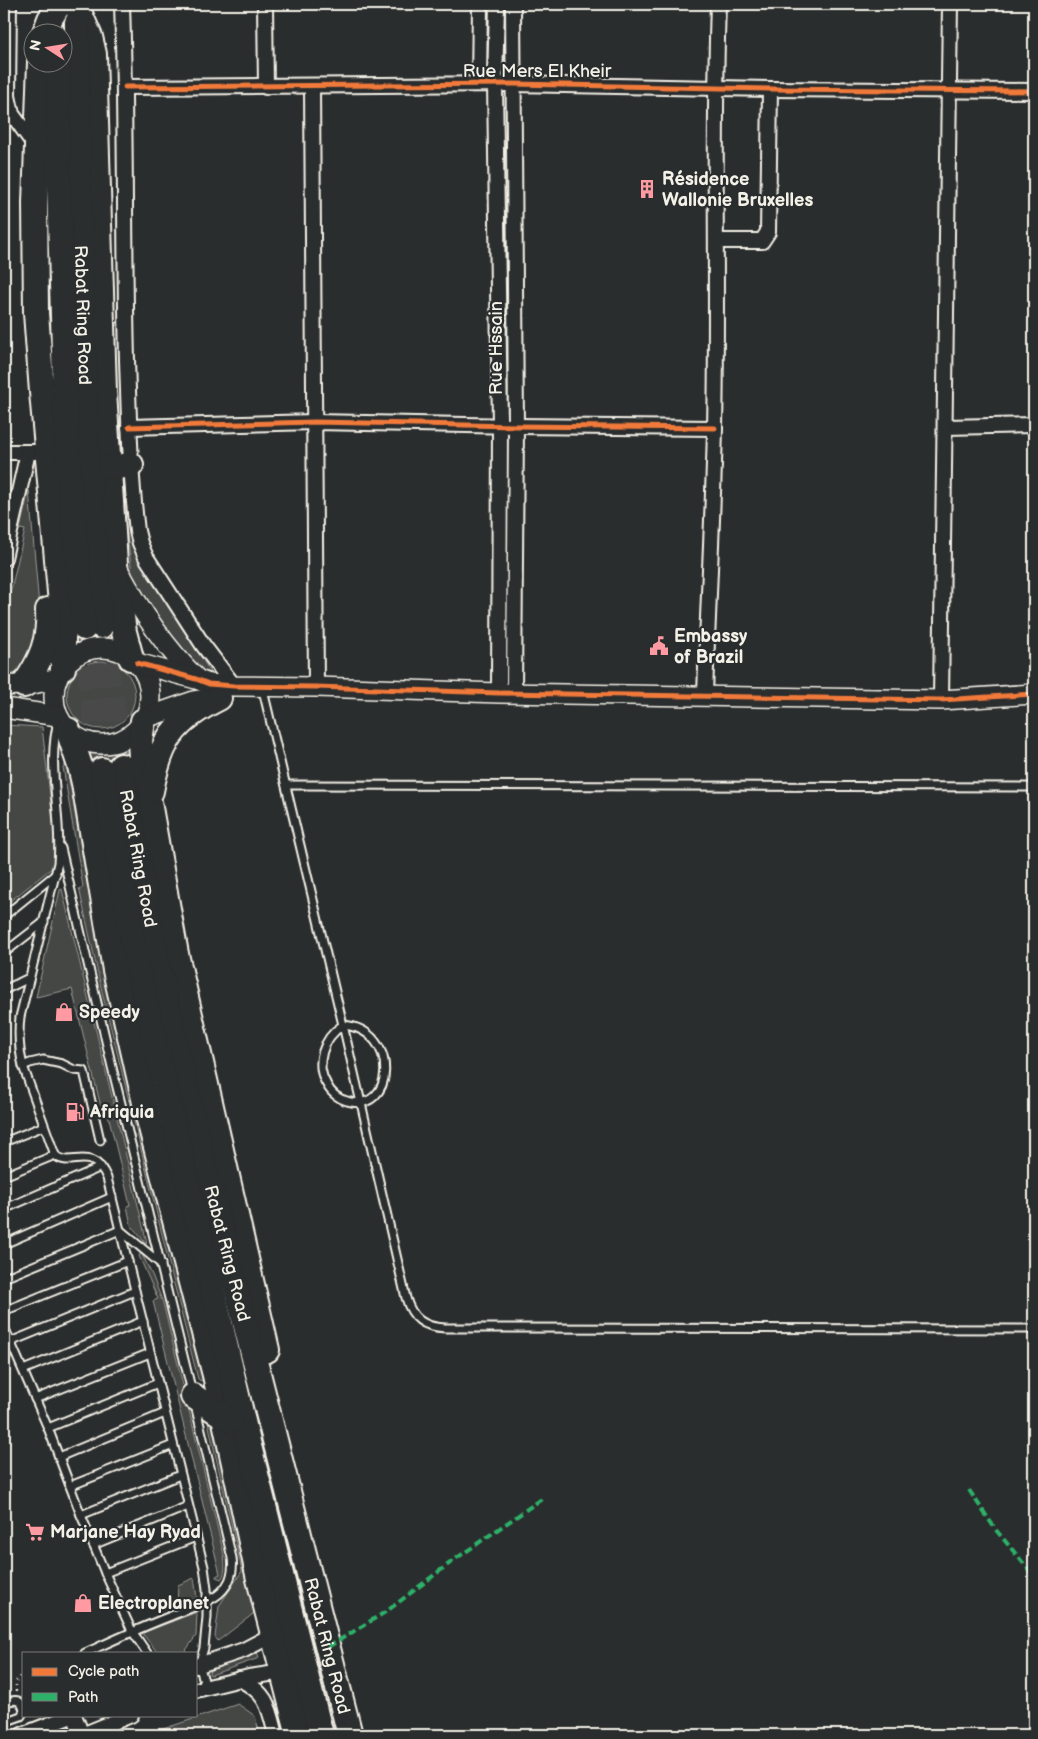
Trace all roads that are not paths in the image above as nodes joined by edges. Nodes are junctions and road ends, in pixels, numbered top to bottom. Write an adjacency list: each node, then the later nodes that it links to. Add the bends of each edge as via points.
1 (9, 4): 26 (street, via 8,96 12,114)
2 (122, 4): 19 (street)
3 (265, 4): 21 (street)
4 (480, 4): 16 (street)
5 (497, 4): 17 (street, Rue Hssain)
6 (513, 4): 18 (street, Rue Hssain)
7 (718, 4): 22 (street)
8 (950, 4): 24 (street)
9 (67, 5): 10 (highway); 11 (highway); 12 (highway, Rabat Ring Road); 37 (highway, via 90,38 95,70 104,392)
10 (49, 22)
11 (61, 22)
12 (68, 22)
13 (40, 72): 26 (highway)
14 (58, 72): 15 (highway, Rabat Ring Road, via 67,451 93,627 79,183)
15 (72, 72)
16 (479, 84): 17 (street, Rue Mers El Kheir); 20 (street, Rue Mers El Kheir)
17 (495, 84): 18 (street, Rue Mers El Kheir); 29 (street, Rue Hssain)
18 (513, 84): 22 (street, Rue Mers El Kheir); 31 (street, Rue Hssain)
19 (125, 86): 21 (street, Rue Mers El Kheir); 32 (street)
20 (312, 86): 21 (street, Rue Mers El Kheir); 28 (street)
21 (266, 87)
22 (715, 87): 23 (street, Rue Mers El Kheir); 27 (street)
23 (770, 88): 24 (street, Rue Mers El Kheir); 27 (street, via 768,232 762,241)
24 (948, 89): 25 (street, Rue Mers El Kheir); 33 (street)
25 (1034, 91)
26 (36, 147): 36 (highway)
27 (717, 241): 34 (street)
28 (315, 422): 29 (street); 32 (street); 46 (street)
29 (500, 425): 31 (street); 48 (street, Rue Hssain)
30 (1034, 425): 33 (street)
31 (516, 426): 34 (street); 48 (street, Rue Hssain)
32 (129, 427): 37 (street)
33 (946, 427): 51 (street)
34 (715, 428): 50 (street)
35 (4, 452): 36 (street)
36 (38, 452): 38 (highway); 39 (street)
37 (120, 467): 40 (highway); 47 (street, via 146,557 203,645)
38 (55, 545): 42 (highway, via 63,626); 44 (highway, via 46,576 49,620 46,644 37,666)
39 (4, 558)
40 (116, 564): 41 (highway, via 124,632); 43 (street, via 154,630)
41 (134, 660): 42 (street, via 114,650 95,648 72,659); 43 (street); 53 (street, via 144,672 150,695)
42 (60, 673): 44 (street); 54 (street, via 54,697)
43 (196, 679): 47 (street)
44 (14, 685)
45 (262, 686): 46 (street); 47 (street); 55 (lane)
46 (316, 687): 48 (street)
47 (226, 692): 53 (street); 57 (highway, via 201,707 170,734 159,757)
48 (507, 693): 50 (street)
49 (1034, 694): 51 (street)
50 (705, 695): 51 (street)
51 (941, 700)
52 (4, 708): 54 (street)
53 (144, 720): 54 (street, via 125,738 101,744 78,738); 57 (highway, via 140,741)
54 (62, 721): 58 (lane, via 53,754); 94 (highway, via 80,766 113,961 150,1125)
55 (286, 786): 56 (lane); 65 (lane)
56 (1034, 787)
57 (148, 806): 92 (highway, via 176,954 264,1332 269,1371)
58 (59, 841): 59 (lane); 79 (lane)
59 (56, 874): 60 (lane); 61 (lane)
60 (4, 916)
61 (44, 921): 62 (lane); 63 (lane)
62 (4, 953)
63 (29, 978): 64 (lane); 66 (lane, via 18,1039)
64 (4, 990)
65 (343, 1025): 67 (lane); 67 (lane, via 325,1044 321,1060 323,1076 326,1085 337,1096); 67 (lane, via 366,1033 379,1046 384,1058 382,1086 374,1097)
66 (23, 1066): 68 (lane); 69 (lane, via 43,1060 84,1071)
67 (361, 1103): 85 (lane, via 407,1303 415,1317 428,1326)
68 (44, 1126): 70 (lane); 71 (lane)
69 (100, 1140)
70 (4, 1142)
71 (55, 1155): 72 (lane, via 62,1160 88,1159); 73 (lane)
72 (101, 1167): 74 (lane); 75 (lane)
73 (4, 1176)
74 (112, 1197): 76 (lane); 77 (lane)
75 (4, 1209)
76 (120, 1230): 78 (lane); 79 (lane); 80 (lane)
77 (4, 1244)
78 (128, 1261): 81 (lane); 82 (lane)
79 (161, 1264): 90 (lane)
80 (4, 1278)
81 (135, 1292): 83 (lane); 86 (lane)
82 (4, 1311)
83 (143, 1321): 87 (lane); 88 (lane)
84 (4, 1327): 86 (lane)
85 (1034, 1329)
86 (10, 1342): 88 (lane)
87 (150, 1353): 89 (lane); 91 (lane)
88 (23, 1370): 91 (lane)
89 (158, 1383): 93 (lane); 95 (lane)
90 (193, 1396): 94 (highway); 106 (lane, via 233,1564 225,1588)
91 (35, 1399): 95 (lane)
92 (266, 1409): 96 (highway, Rabat Ring Road, via 190,1106 112,768 137,964); 127 (highway, Rabat Ring Road)
93 (165, 1413): 97 (lane); 98 (lane)
94 (223, 1416): 96 (highway); 108 (highway)
95 (48, 1428): 98 (lane)
96 (245, 1430): 126 (highway, Rabat Ring Road)
97 (173, 1445): 99 (lane); 100 (lane)
98 (59, 1457): 100 (lane)
99 (180, 1475): 101 (lane); 102 (lane)
100 (70, 1486): 102 (lane)
101 (188, 1506): 103 (lane); 104 (lane)
102 (81, 1515): 104 (lane)
103 (196, 1537): 105 (lane); 106 (lane)
104 (94, 1545): 105 (lane)
105 (105, 1573): 107 (lane)
106 (208, 1601): 107 (lane); 111 (lane, via 206,1633)
107 (132, 1631): 109 (lane); 110 (lane)
108 (274, 1634): 111 (street, via 244,1650); 112 (highway)
109 (87, 1652)
110 (146, 1652)
111 (198, 1665): 114 (lane)
112 (283, 1672): 113 (street); 125 (highway)
113 (238, 1679): 114 (street); 124 (street, via 263,1696)
114 (201, 1688)
115 (4, 1702): 116 (lane, via 16,1699)
116 (22, 1704)
117 (22, 1714): 121 (lane)
118 (71, 1716): 122 (street)
119 (74, 1716): 123 (street)
120 (129, 1716): 123 (street)
121 (4, 1722)
122 (22, 1735)
123 (82, 1735)
124 (276, 1735)
125 (299, 1735)
126 (321, 1735)
127 (350, 1735)

